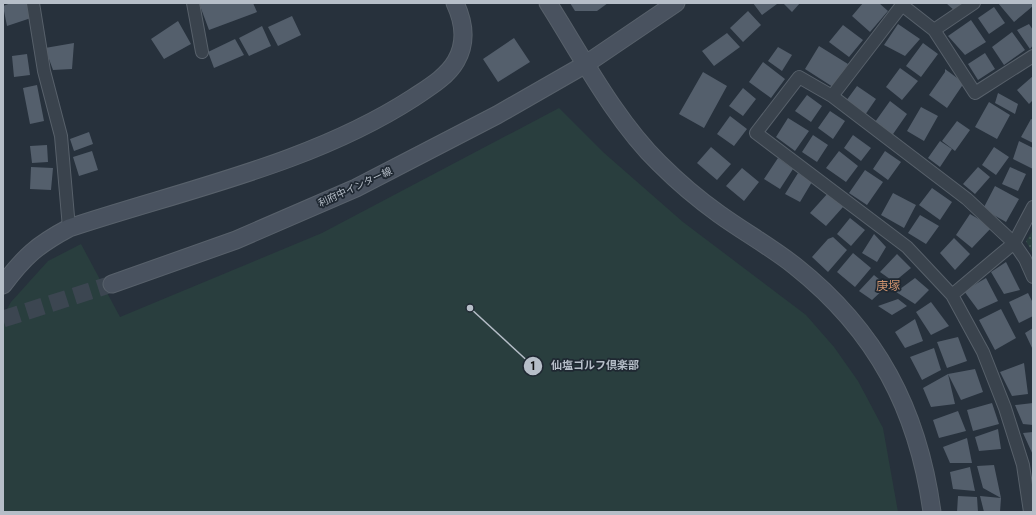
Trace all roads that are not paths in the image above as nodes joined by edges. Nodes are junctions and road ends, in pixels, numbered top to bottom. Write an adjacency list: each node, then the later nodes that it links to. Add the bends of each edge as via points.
1 (33, 3): 13 (street, via 44,71 61,136)
2 (193, 3): 8 (street)
3 (455, 3): 13 (street, via 463,25 464,40 456,62 428,88 394,111 363,128 301,154)
4 (548, 3): 10 (street)
5 (676, 3): 10 (street, 利府中インター線)
6 (974, 3): 7 (street)
7 (934, 30): 9 (street, via 975,93); 11 (street, via 902,5)
8 (202, 52)
9 (1033, 56)
10 (586, 64): 16 (street, 利府中インター線, via 498,115 356,188 236,240); 19 (street, via 621,118 658,162 718,213 795,266 836,303 870,343 890,374 916,437 927,475)
11 (832, 96): 14 (street, via 967,200); 18 (street, via 798,77 756,133 907,247)
12 (1033, 207): 14 (street)
13 (69, 228): 17 (street, via 36,248 21,262)
14 (1014, 243): 15 (street); 18 (street)
15 (1033, 277)
16 (112, 284)
17 (3, 286)
18 (952, 295): 20 (street, via 983,352 1005,408 1023,465)
19 (932, 512)
20 (1030, 512)

